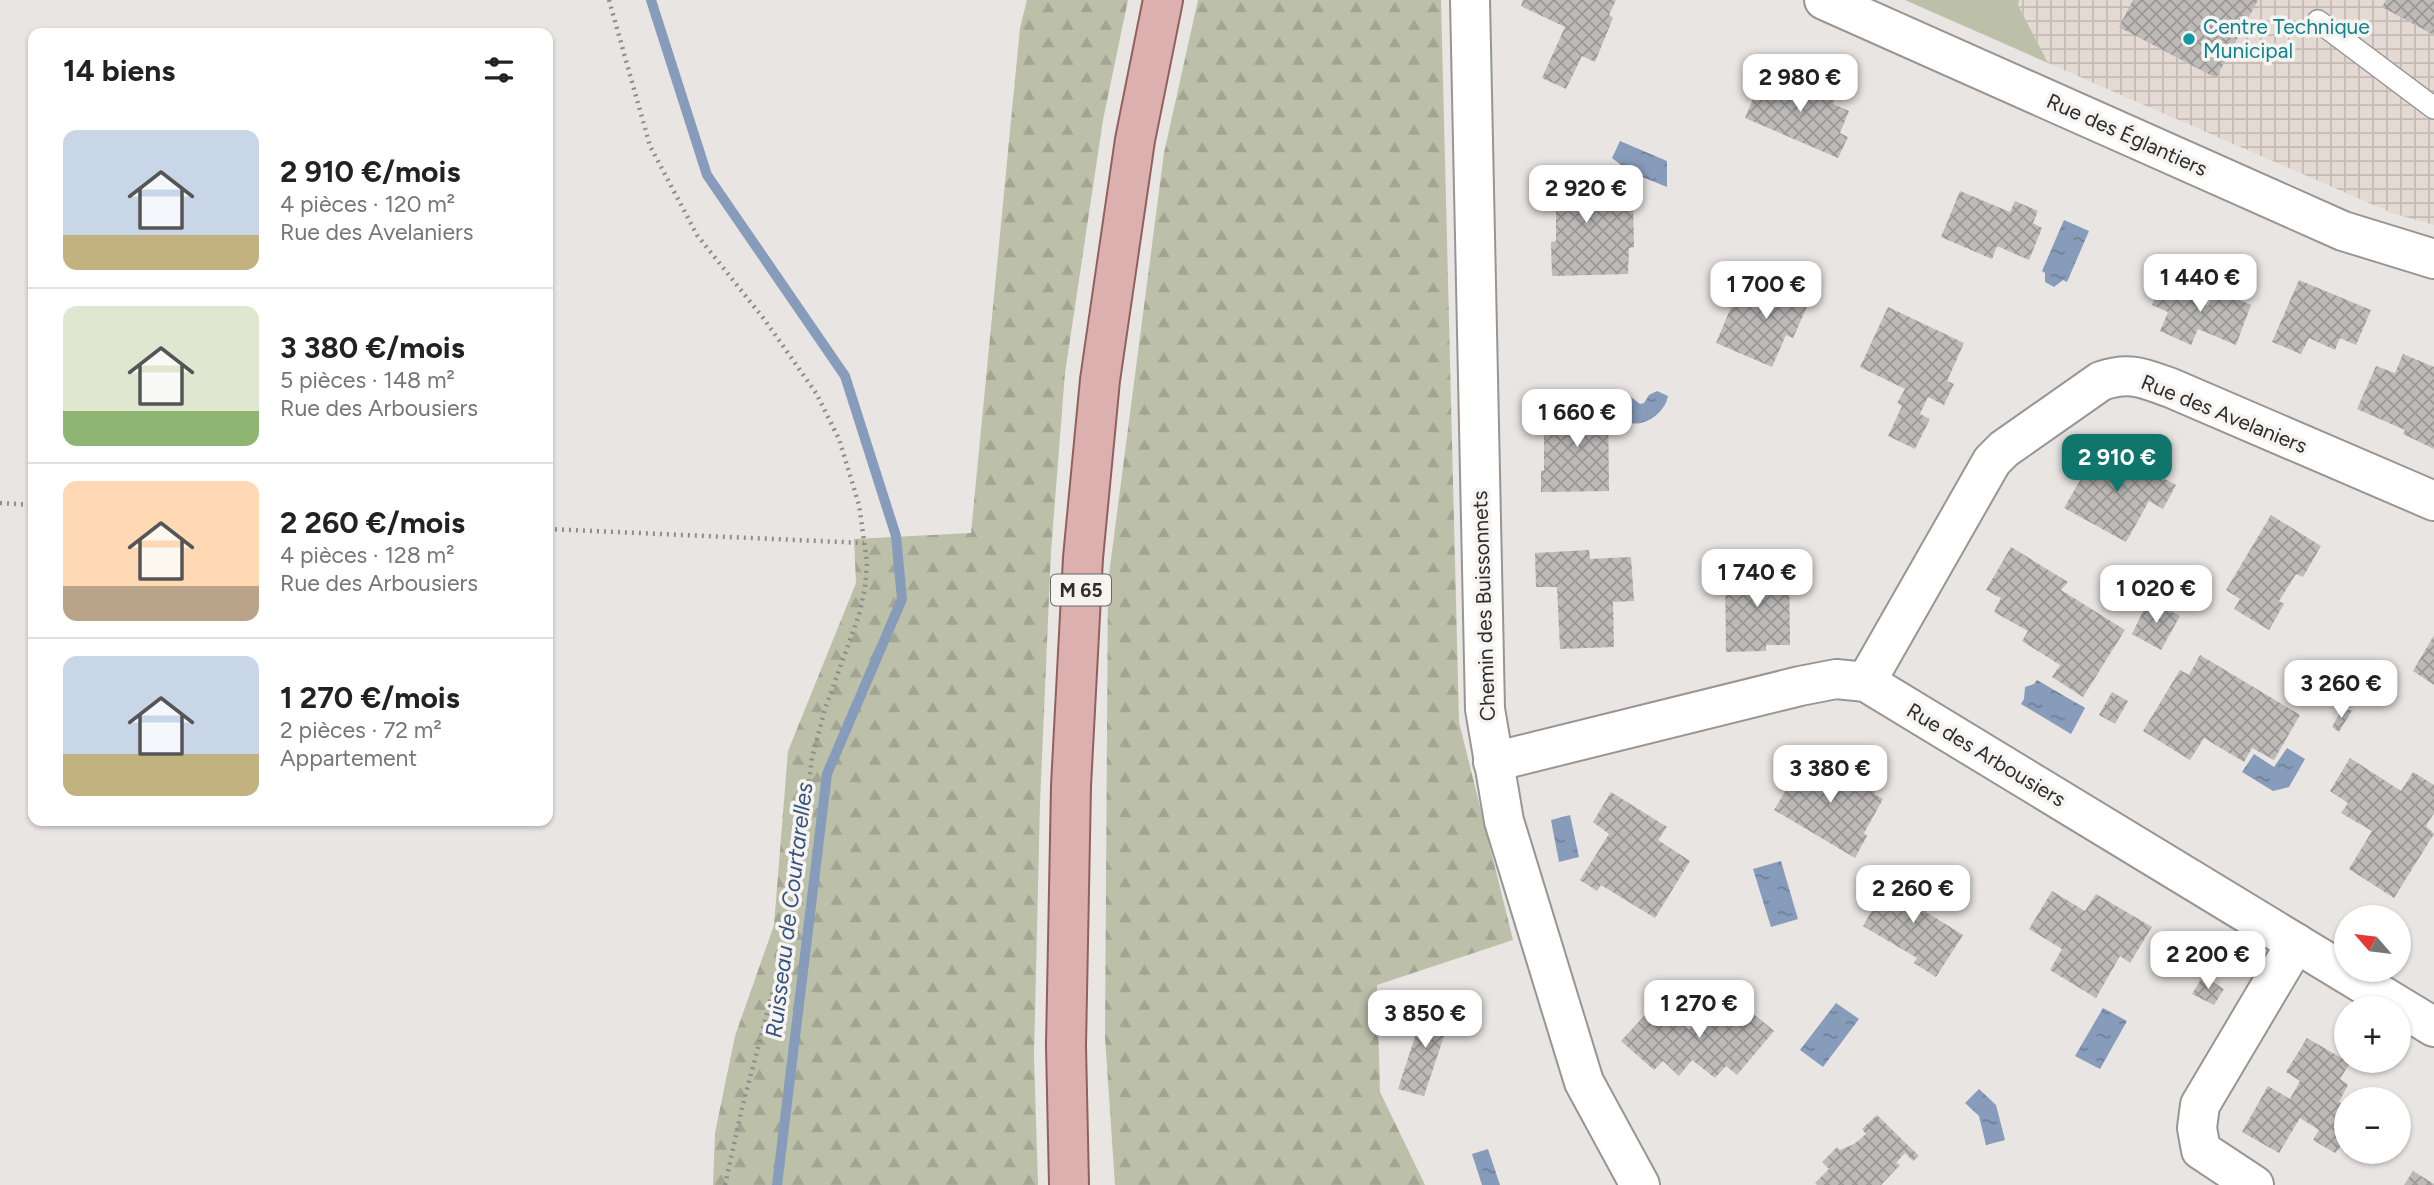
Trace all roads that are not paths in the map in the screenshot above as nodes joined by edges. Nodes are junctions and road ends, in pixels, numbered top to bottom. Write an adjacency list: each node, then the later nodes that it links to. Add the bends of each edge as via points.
1 (1163, 0): 12 (main road, M 65, via 1117,260 1083,558 1071,786 1066,1046)
2 (1470, 0): 9 (street, Chemin des Buissonnets, via 1485,709)
3 (1824, 0): 6 (street, Rue des Églantiers, via 2343,231)
4 (2318, 21): 5 (lane)
5 (2434, 108)
6 (2434, 259)
7 (2434, 501): 8 (street, Rue des Avelaniers, via 2171,388 2118,375 2101,381 1992,461)
8 (1866, 682): 9 (street, Rue des Arbousiers, via 1836,680 1800,686); 10 (street, Rue des Arbousiers)
9 (1493, 762): 13 (street, Chemin des Buissonnets, via 1504,821 1584,1082)
10 (2295, 943): 11 (street, Rue des Arbousiers); 14 (street, via 2200,1105 2197,1128 2201,1150)
11 (2434, 1027)
12 (1069, 1185)
13 (1640, 1185)
14 (2254, 1185)

